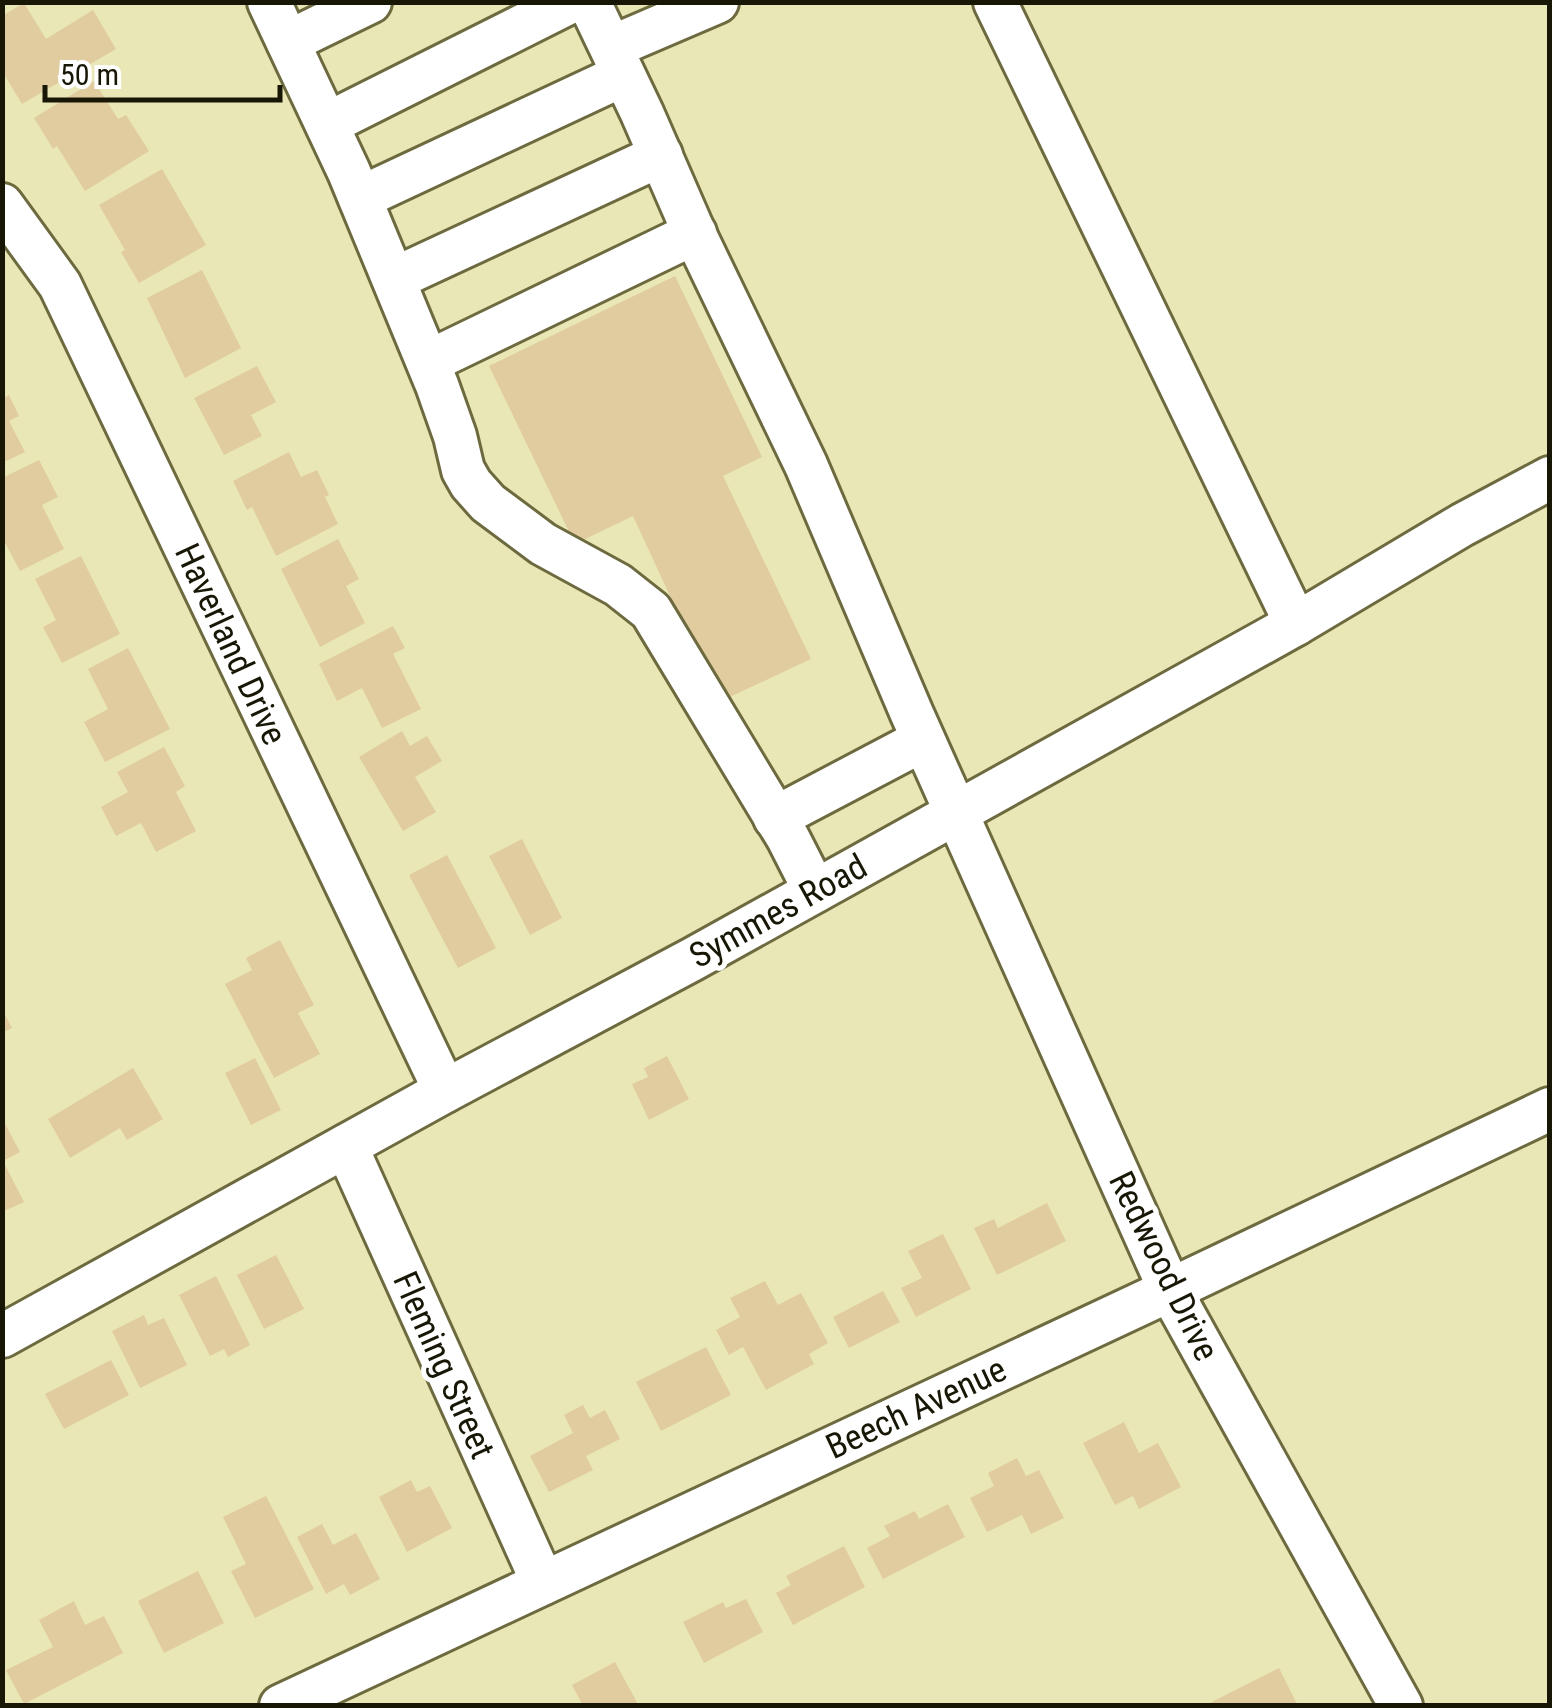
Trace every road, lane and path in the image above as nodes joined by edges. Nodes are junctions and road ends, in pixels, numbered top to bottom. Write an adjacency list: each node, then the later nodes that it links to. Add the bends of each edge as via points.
1 (269, 2): 7 (street)
2 (370, 2): 7 (street)
3 (570, 2): 9 (street)
4 (590, 2): 8 (street, Redwood Drive)
5 (717, 2): 8 (street)
6 (995, 2): 17 (street)
7 (288, 42): 9 (street)
8 (625, 58): 10 (street, Redwood Drive); 11 (street)
9 (326, 124): 11 (street)
10 (660, 155): 13 (street, Redwood Drive); 14 (street)
11 (360, 198): 14 (street)
12 (2, 205): 22 (street, Haverland Drive, via 60,285)
13 (694, 233): 15 (street); 18 (street, Redwood Drive, via 806,465)
14 (394, 279): 15 (street)
15 (428, 362): 20 (street, via 471,484 544,544 651,610)
16 (1550, 478): 17 (street, Symmes Road)
17 (1296, 624): 19 (street, Symmes Road)
18 (924, 740): 19 (street, Redwood Drive); 20 (street)
19 (957, 812): 21 (street, Symmes Road); 25 (street, Redwood Drive)
20 (776, 818): 21 (street)
21 (815, 891): 22 (street, Symmes Road)
22 (445, 1091): 24 (street, Symmes Road)
23 (1550, 1109): 25 (street, Beech Avenue)
24 (346, 1146): 26 (street, Symmes Road); 27 (street, Fleming Street)
25 (1170, 1290): 27 (street, Beech Avenue); 29 (street, Redwood Drive)
26 (2, 1336)
27 (543, 1583): 28 (street, Beech Avenue)
28 (281, 1706)
29 (1402, 1706)

